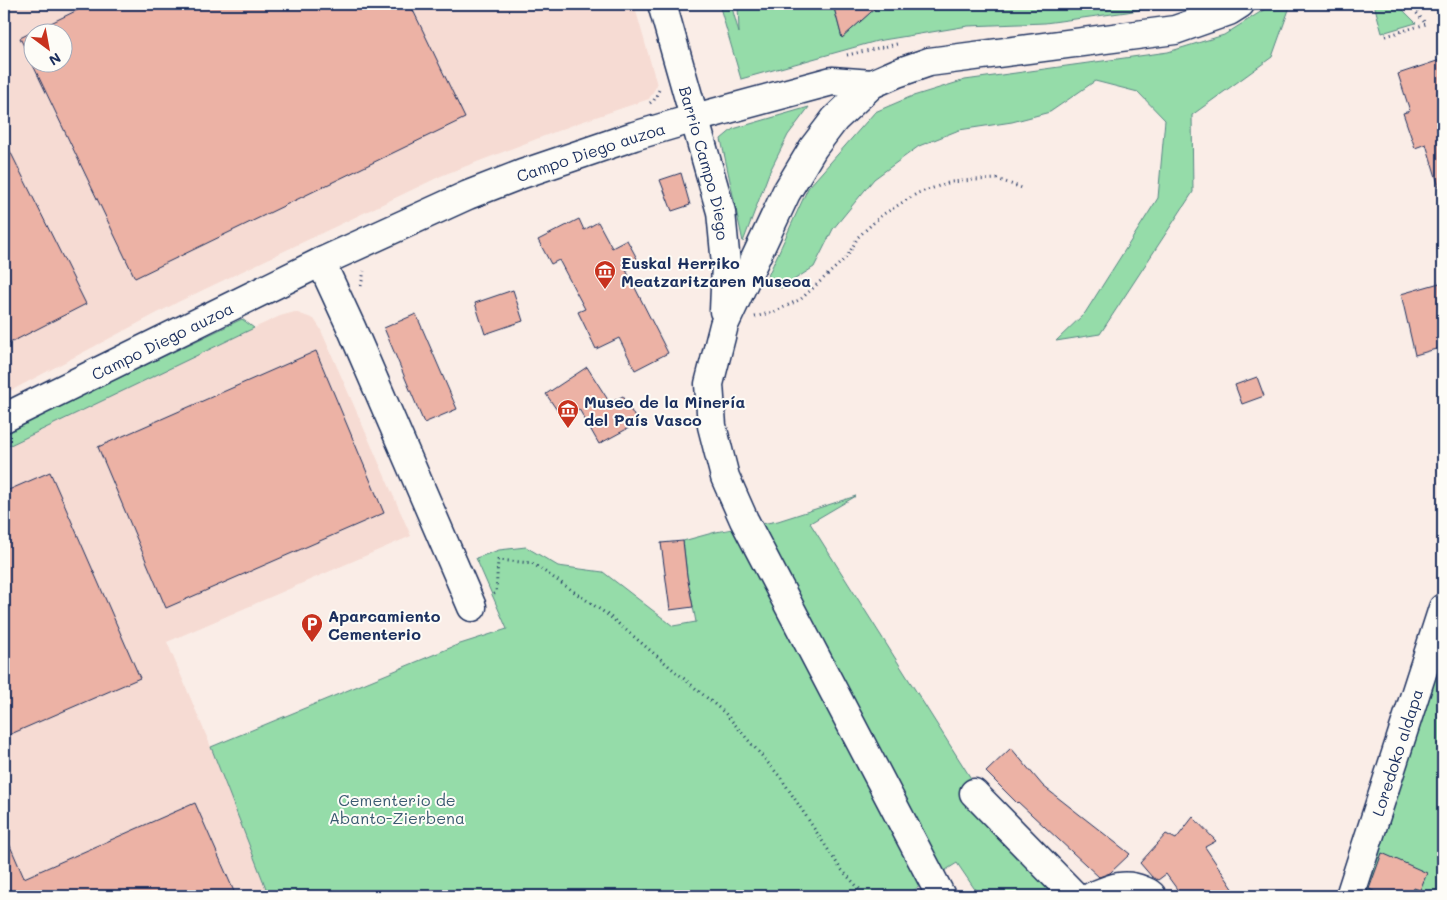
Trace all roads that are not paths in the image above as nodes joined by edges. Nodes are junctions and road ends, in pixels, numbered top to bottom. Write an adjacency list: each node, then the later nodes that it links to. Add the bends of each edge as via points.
1 (662, 4): 4 (street, Barrio Campo Diego)
2 (1240, 4): 3 (street, via 1175,30 929,62)
3 (872, 84): 4 (street, Campo Diego auzoa, via 832,81); 6 (street, via 835,119 813,148 786,193)
4 (695, 118): 5 (street, Campo Diego auzoa, via 522,174); 6 (street, Barrio Campo Diego, via 721,212 726,264)
5 (321, 262): 7 (street, Campo Diego auzoa); 8 (street)
6 (724, 325): 11 (street, via 709,384 712,426 725,477 748,529)
7 (4, 418)
8 (480, 602)
9 (1443, 608): 15 (street, Loredoko aldapa)
10 (974, 793): 12 (street)
11 (941, 896)
12 (1075, 896)
13 (1093, 896): 14 (street, via 1120,886 1132,886)
14 (1152, 896)
15 (1350, 896)

